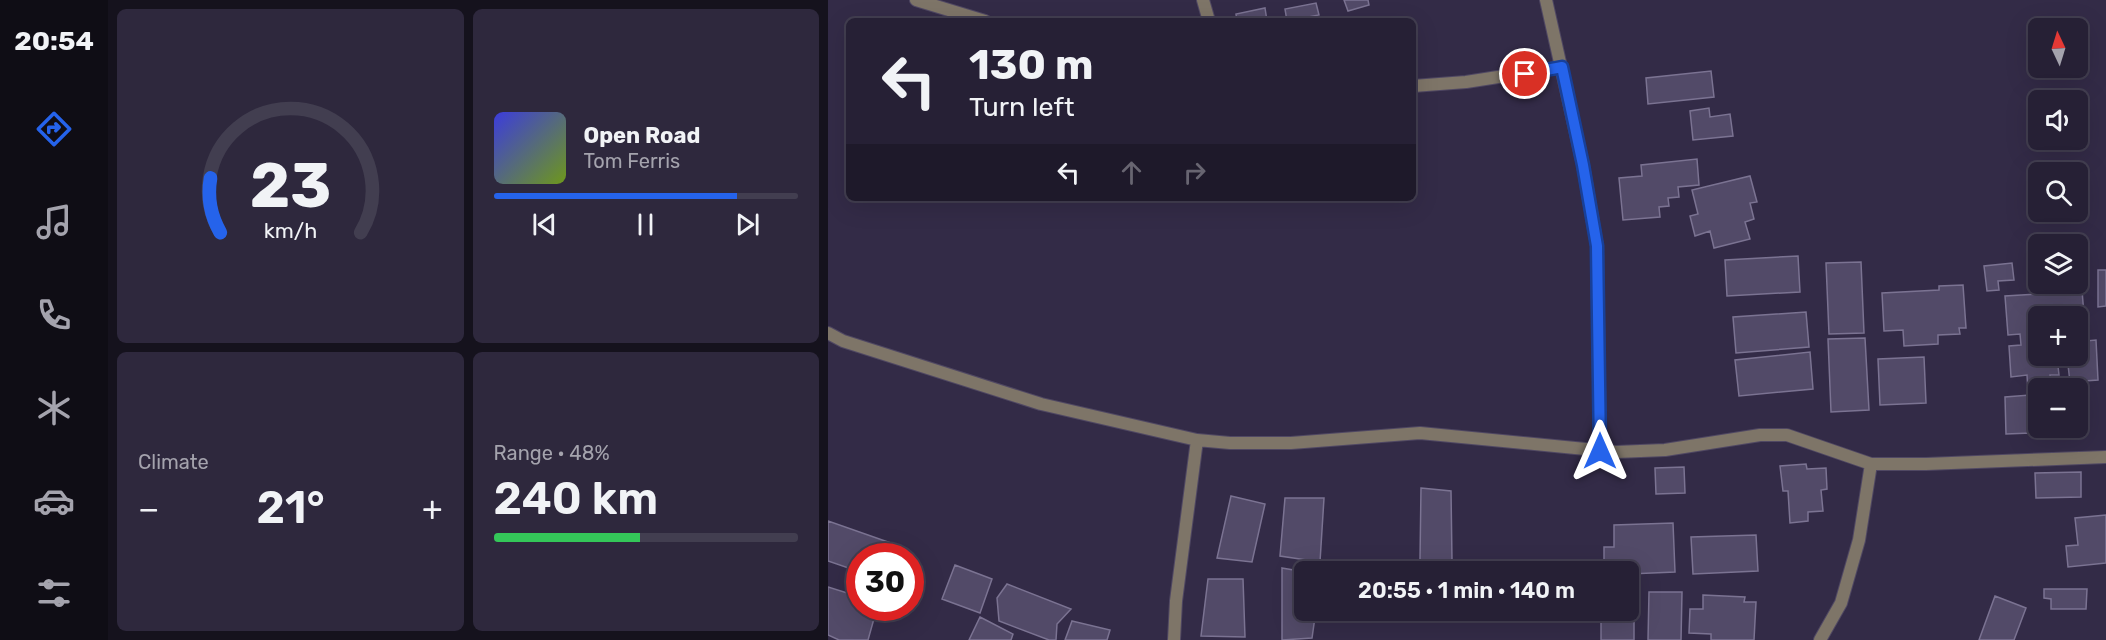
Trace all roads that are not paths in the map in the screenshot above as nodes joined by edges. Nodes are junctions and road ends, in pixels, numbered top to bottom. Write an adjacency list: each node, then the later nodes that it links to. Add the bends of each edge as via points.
1 (916, 0): 4 (street)
2 (1203, 0): 5 (street)
3 (1546, 0): 6 (street)
4 (975, 18)
5 (1208, 18)
6 (1562, 67): 7 (street); 10 (street, via 1597,246)
7 (1416, 86)
8 (828, 333): 9 (street, via 1041,404)
9 (1197, 440): 10 (street, via 1291,443 1420,433); 13 (street)
10 (1600, 451): 12 (street, via 1665,450 1760,435 1787,435)
11 (2106, 457): 12 (street)
12 (1871, 464): 14 (street, via 1859,540 1842,603)
13 (1174, 640)
14 (1820, 640)

